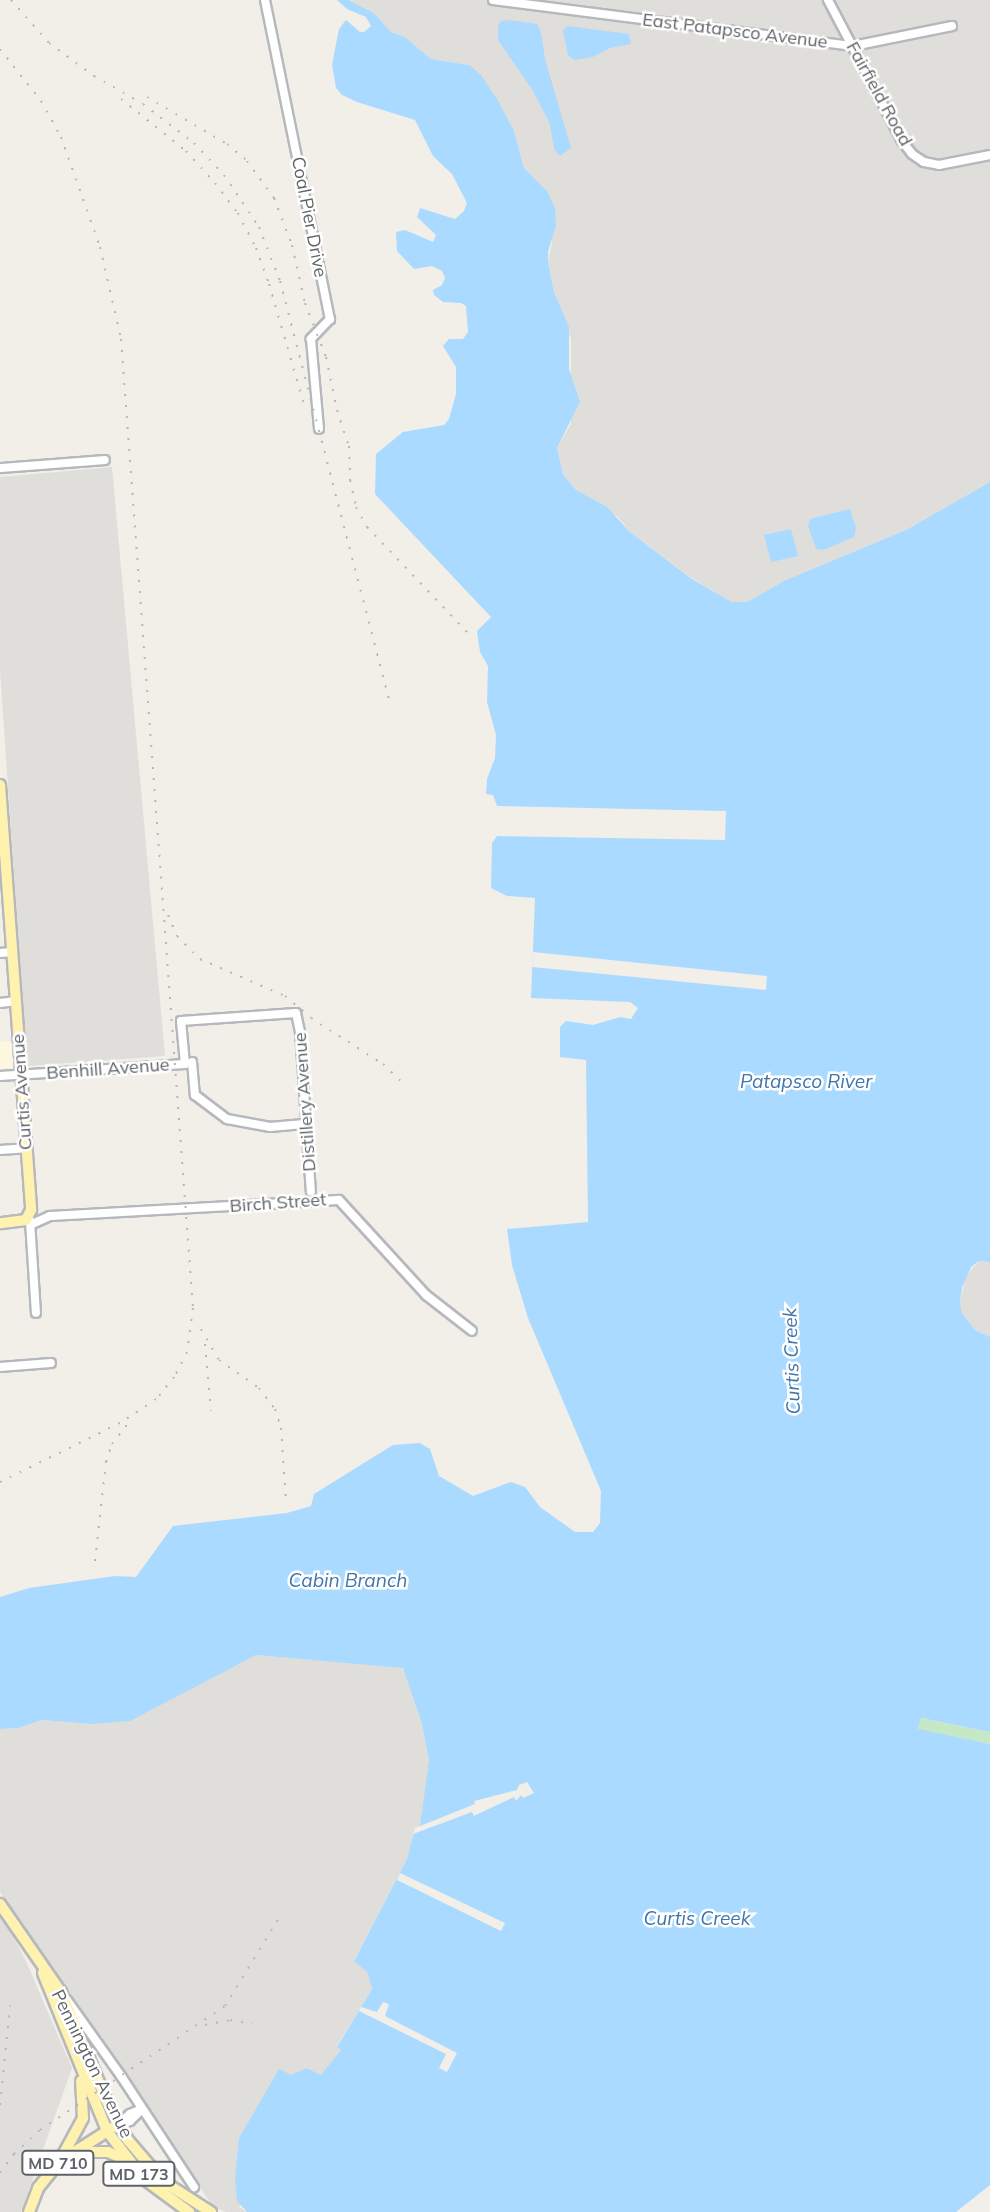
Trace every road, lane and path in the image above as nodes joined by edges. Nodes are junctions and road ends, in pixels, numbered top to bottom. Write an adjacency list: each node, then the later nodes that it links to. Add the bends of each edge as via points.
1 (265, 0): 7 (street, Coal Pier Drive, via 330,319 311,339)
2 (493, 0): 5 (street, East Patapsco Avenue)
3 (828, 0): 5 (street, Fairfield Road)
4 (952, 26): 5 (street, East Patapsco Avenue)
5 (853, 47): 6 (street, Fairfield Road, via 906,148 924,162 948,165)
6 (990, 155)
7 (319, 429)
8 (105, 460): 9 (street)
9 (0, 468)
10 (0, 785): 11 (main road, Curtis Avenue)
11 (2, 831): 12 (main road, Curtis Avenue)
12 (4, 904): 13 (main road, Curtis Avenue)
13 (12, 952): 14 (street); 15 (main road, Curtis Avenue)
14 (0, 953)
15 (16, 1001): 16 (street); 19 (main road, Curtis Avenue)
16 (0, 1003)
17 (296, 1013): 19 (street, Benhill Avenue, via 181,1021 185,1064); 21 (street, Distillery Avenue)
18 (192, 1062): 21 (street, via 195,1095 227,1119 270,1127)
19 (21, 1075): 20 (street, Benhill Avenue); 22 (main road, Curtis Avenue)
20 (0, 1076)
21 (307, 1125): 24 (street, Distillery Avenue)
22 (26, 1148): 23 (street); 25 (main road, Curtis Avenue)
23 (0, 1150)
24 (311, 1192)
25 (30, 1221): 26 (main road, Birch Street); 27 (street, Curtis Avenue); 28 (street, Birch Street, via 50,1216 339,1200 426,1295)
26 (0, 1223)
27 (36, 1313)
28 (472, 1331)
29 (51, 1363): 30 (street)
30 (0, 1367)
31 (0, 1904): 32 (main road, Pennington Avenue / MD 173)
32 (40, 1966): 33 (main road, Pennington Avenue / MD 173); 34 (main road, Pennington Avenue / MD 173)
33 (61, 1992): 35 (street); 36 (main road, Pennington Avenue / MD 173)
34 (77, 2060): 37 (main road, Pennington Avenue / MD 173); 39 (main road, via 83,2118)
35 (142, 2109): 36 (street); 41 (street)
36 (119, 2124): 37 (main road, MD 710); 44 (main road, Pennington Avenue / MD 173, via 138,2155 177,2192)
37 (107, 2131): 38 (main road, MD 710); 40 (main road, Pennington Avenue / MD 173)
38 (70, 2152): 39 (main road, MD 710); 40 (main road, via 108,2152)
39 (59, 2162): 43 (main road, MD 710, via 38,2188)
40 (130, 2163): 42 (main road, Pennington Avenue / MD 173, via 156,2191)
41 (194, 2187)
42 (185, 2210)
43 (29, 2212)
44 (211, 2212)

